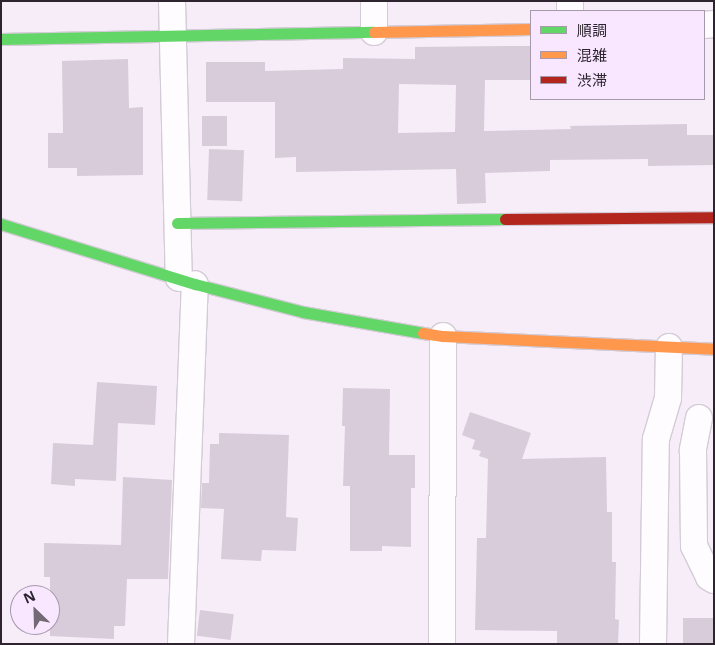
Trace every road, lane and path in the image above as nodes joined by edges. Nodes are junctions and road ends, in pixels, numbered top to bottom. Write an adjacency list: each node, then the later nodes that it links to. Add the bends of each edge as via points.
1 (172, 1): 5 (street)
2 (374, 1): 4 (street)
3 (530, 29): 4 (street)
4 (374, 32): 5 (street)
5 (173, 34): 6 (street); 8 (street)
6 (1, 39)
7 (714, 217): 8 (street)
8 (176, 223): 10 (street)
9 (1, 224): 10 (street)
10 (187, 281): 11 (street, via 302,312); 17 (street)
11 (444, 336): 12 (street); 18 (street)
12 (670, 348): 13 (street); 14 (street)
13 (714, 349)
14 (668, 398): 15 (street); 19 (street, via 656,439)
15 (706, 424): 16 (street, via 693,450 694,546 709,577)
16 (714, 580)
17 (181, 644)
18 (442, 644)
19 (653, 644)

